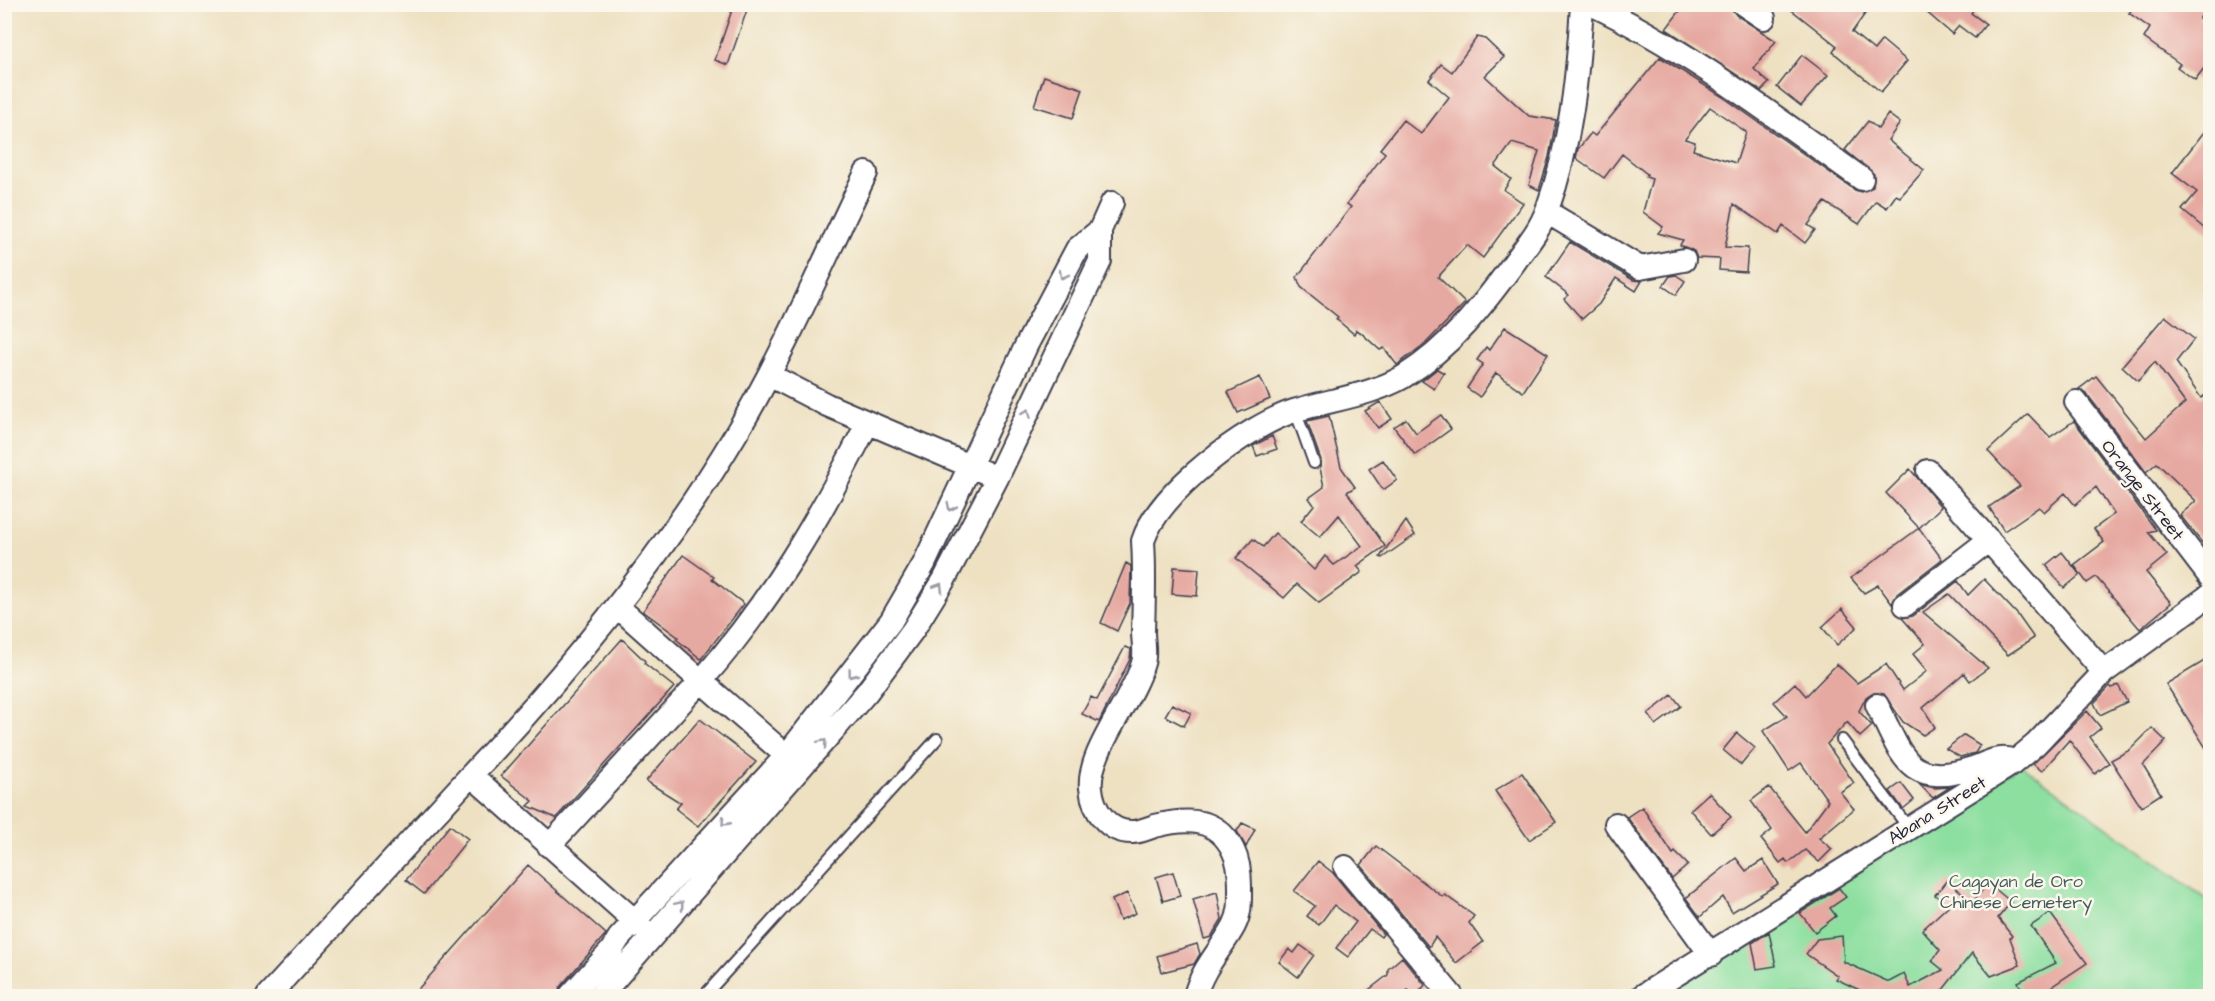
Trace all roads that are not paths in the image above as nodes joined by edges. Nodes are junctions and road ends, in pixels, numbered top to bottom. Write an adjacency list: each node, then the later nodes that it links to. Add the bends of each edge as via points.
1 (1582, 4): 8 (street, via 1578,74 1561,167)
2 (1591, 4): 6 (street, via 1713,74)
3 (1743, 4): 4 (street)
4 (1764, 18)
5 (866, 172): 11 (street)
6 (1862, 179)
7 (1112, 203): 9 (street)
8 (1547, 212): 10 (street, via 1640,268); 13 (street, via 1485,302 1465,326 1422,363 1401,378)
9 (1100, 230): 16 (street, one-way to 16, via 1077,249 1026,346); 18 (street, one-way to 9, via 1100,261)
10 (1684, 260)
11 (769, 375): 14 (street); 23 (street, via 702,491)
12 (2076, 402): 20 (street, Orange Street)
13 (1295, 410): 15 (lane); 45 (street, via 1249,432 1212,459 1153,516 1143,541 1144,657 1123,710 1090,773 1094,806 1101,818 1113,825 1136,833 1161,825 1200,822 1220,830 1234,852 1240,876 1240,907 1235,925 1213,956)
14 (867, 424): 16 (street); 27 (street, via 786,573 737,641)
15 (1314, 463)
16 (971, 466): 18 (street); 24 (street, one-way to 24, via 924,564)
17 (1928, 471): 19 (street)
18 (997, 478): 25 (street, one-way to 18)
19 (1989, 540): 22 (street); 26 (street)
20 (2211, 577)
21 (2211, 595): 26 (street, Abana Street)
22 (1905, 604)
23 (618, 607): 27 (street); 33 (street)
24 (891, 621): 25 (street); 32 (street, one-way to 32)
25 (913, 630): 32 (street, one-way to 25, via 867,692)
26 (2104, 672): 31 (street, Abana Street)
27 (701, 681): 32 (street); 36 (street)
28 (1877, 705): 31 (street, via 1899,749 1923,774 1958,772 1996,758)
29 (937, 739): 44 (lane)
30 (1842, 740): 35 (lane)
31 (2016, 760): 35 (street, Abana Street)
32 (794, 761): 38 (street, one-way to 38); 39 (street, one-way to 32)
33 (471, 775): 36 (street); 41 (street)
34 (1616, 824): 40 (street)
35 (1908, 827): 40 (street, Abana Street)
36 (549, 846): 38 (street)
37 (1345, 867): 46 (street)
38 (634, 921): 39 (street); 42 (street)
39 (652, 937): 43 (street)
40 (1711, 955): 47 (street, Abana Street)
41 (268, 996)
42 (570, 996)
43 (600, 996)
44 (704, 996)
45 (1195, 996)
46 (1452, 996)
47 (1642, 996)

